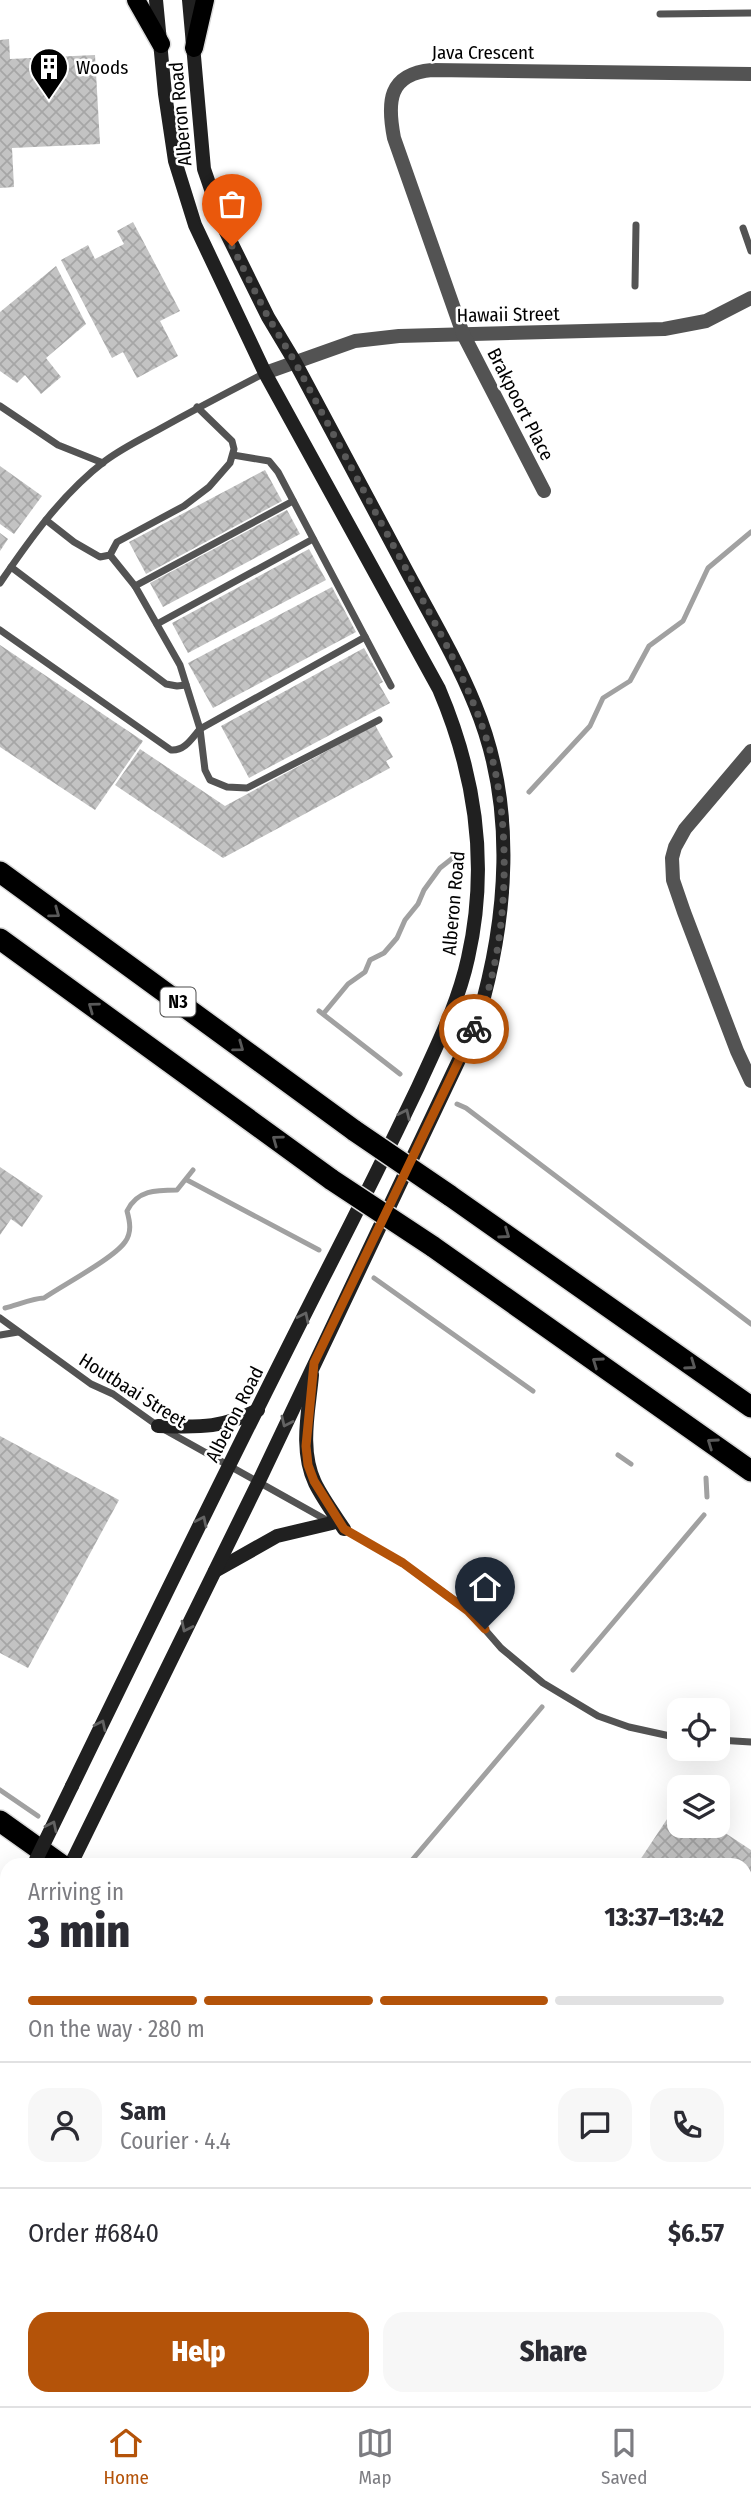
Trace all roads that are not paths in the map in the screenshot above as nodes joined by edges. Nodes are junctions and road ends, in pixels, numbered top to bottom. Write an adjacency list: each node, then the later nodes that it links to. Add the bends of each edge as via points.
1 (136, 0): 7 (main road)
2 (156, 0): 7 (main road, Alberon Road)
3 (189, 0): 8 (main road, Alberon Road)
4 (205, 0): 8 (main road)
5 (751, 13): 6 (lane)
6 (660, 14)
7 (162, 44): 17 (main road, Alberon Road, via 164,94 180,181 195,225)
8 (194, 48): 16 (main road, Alberon Road, via 204,169 212,195 240,261)
9 (751, 74): 15 (street, Java Crescent, via 432,70 402,79 390,102 394,138)
10 (636, 225): 13 (lane)
11 (743, 228): 12 (lane)
12 (751, 251)
13 (635, 286)
14 (751, 298): 15 (street, Hawaii Street, via 706,321 664,329)
15 (463, 334): 16 (street, Hawaii Street, via 355,341); 22 (street, Brakpoort Place)
16 (295, 362): 17 (street, Hawaii Street); 44 (main road, Alberon Road, via 475,706 500,801 504,859 499,934 477,1022)
17 (265, 373): 19 (lane); 46 (main road, Alberon Road, one-way to 17, via 451,1016 474,925 478,856 472,788 439,689)
18 (0, 406): 21 (lane, via 58,445)
19 (197, 407): 20 (lane, via 232,441); 21 (lane)
20 (233, 455): 23 (lane, via 269,461); 26 (lane, via 209,487 117,542)
21 (103, 463): 24 (lane)
22 (544, 492)
23 (293, 501): 25 (lane); 29 (lane)
24 (46, 520): 26 (lane, via 92,553); 27 (lane)
25 (313, 539): 30 (lane); 32 (lane)
26 (110, 555): 29 (lane)
27 (11, 567): 28 (lane); 33 (lane, via 166,684)
28 (0, 583)
29 (135, 586): 30 (lane)
30 (157, 624): 33 (lane)
31 (0, 630): 36 (lane, via 172,750 185,747)
32 (365, 637): 34 (lane); 36 (lane)
33 (186, 685): 36 (lane)
34 (391, 685)
35 (379, 720): 36 (lane, via 247,788 210,780)
36 (200, 729)
37 (751, 751): 40 (street, via 685,829 672,858 673,880)
38 (0, 872): 45 (highway, N3, one-way to 45, bridge, via 355,1132)
39 (0, 939): 49 (highway, one-way to 39, bridge, via 332,1181)
40 (751, 1081)
41 (0, 1318): 42 (lane, Houtbaai Street)
42 (18, 1332): 43 (lane); 47 (lane, Houtbaai Street)
43 (0, 1335)
44 (314, 1363): 50 (main road, Alberon Road, one-way to 50); 51 (main road, via 306,1435 308,1465)
45 (751, 1407)
46 (258, 1410): 47 (main road, via 225,1425); 48 (main road, Alberon Road)
47 (158, 1426): 48 (lane, Houtbaai Street)
48 (229, 1465): 50 (lane, Houtbaai Street); 57 (main road, Alberon Road, one-way to 48, bridge)
49 (751, 1471)
50 (259, 1481): 51 (lane, Houtbaai Street); 52 (main road, Alberon Road)
51 (338, 1526): 52 (main road, via 277,1536); 53 (lane, Houtbaai Street, via 403,1563 468,1611 501,1648 543,1683 597,1716)
52 (213, 1572): 59 (main road, Alberon Road, one-way to 59)
53 (667, 1735)
54 (730, 1741): 55 (lane)
55 (751, 1742)
56 (0, 1821): 58 (highway)
57 (37, 1858)
58 (52, 1858)
59 (74, 1858)

